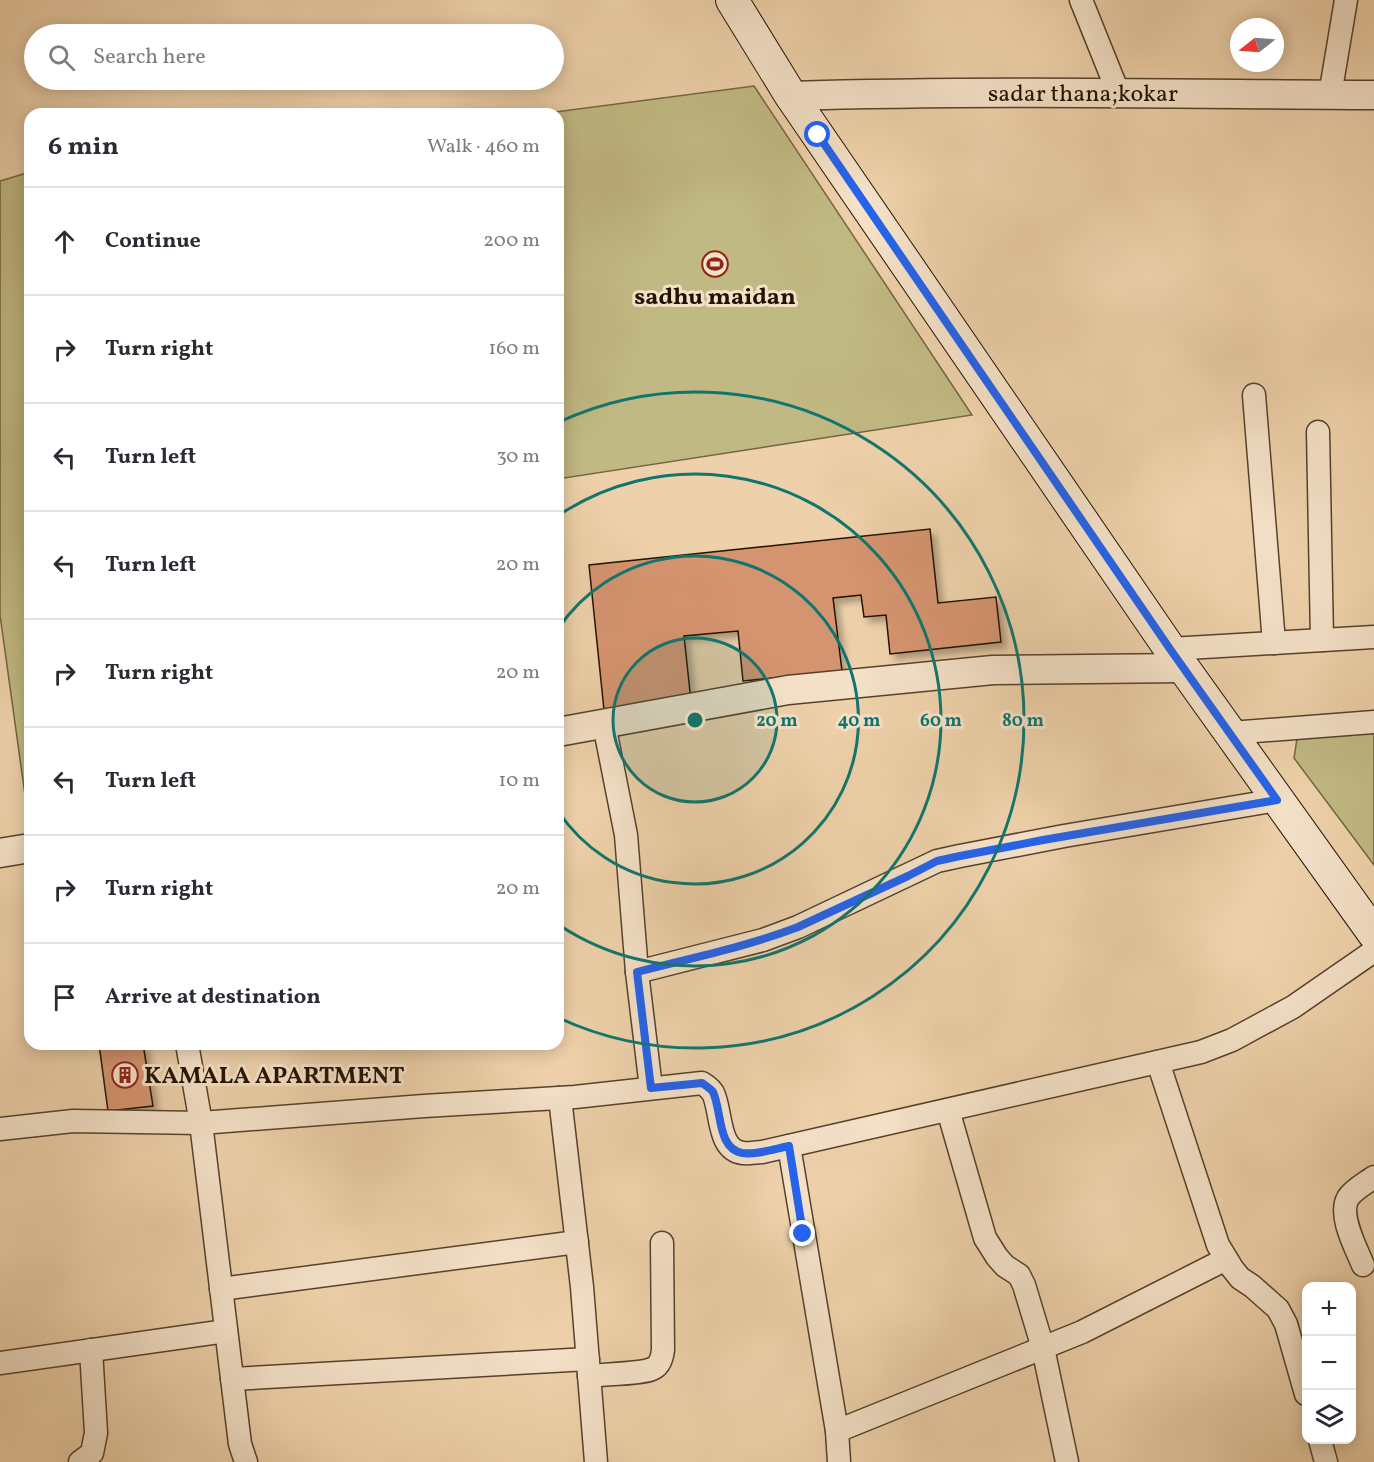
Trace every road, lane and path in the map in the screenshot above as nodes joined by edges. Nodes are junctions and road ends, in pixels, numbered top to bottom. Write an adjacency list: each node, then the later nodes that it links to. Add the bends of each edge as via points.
1 (732, 0): 7 (main road)
2 (1082, 0): 4 (street)
3 (1346, 0): 5 (street)
4 (1118, 92): 5 (street, sadar thana;kokar); 7 (street, sadar thana;kokar)
5 (1330, 94): 6 (street, sadar thana;kokar)
6 (1374, 95)
7 (791, 96): 13 (main road)
8 (1254, 395): 12 (street)
9 (1318, 432): 11 (street)
10 (1374, 637): 11 (street)
11 (1322, 640): 12 (street)
12 (1274, 643): 13 (street)
13 (1177, 658): 15 (street, via 993,670 788,690); 17 (main road)
14 (1374, 722): 17 (street)
15 (604, 724): 16 (street); 23 (street, via 626,835)
16 (564, 731)
17 (1230, 734): 18 (main road)
18 (1277, 800): 21 (main road); 23 (street, via 937,861 781,934)
19 (24, 849): 20 (street)
20 (0, 854)
21 (1374, 934)
22 (1374, 951): 25 (street, via 1293,1007 1232,1040)
23 (637, 972): 26 (street)
24 (188, 1050): 29 (street)
25 (1158, 1062): 28 (street); 35 (street)
26 (651, 1088): 27 (street); 31 (street, via 702,1083 712,1090 724,1139 732,1149 762,1152)
27 (560, 1098): 29 (street); 33 (street)
28 (948, 1110): 31 (street); 39 (street, via 985,1238 1005,1266 1019,1275)
29 (201, 1123): 30 (street, via 73,1121); 37 (street)
30 (0, 1129)
31 (789, 1146): 45 (street)
32 (1374, 1177): 36 (street, via 1349,1196 1345,1204 1344,1215)
33 (577, 1242): 37 (street); 42 (street)
34 (662, 1243): 42 (street, via 661,1361 653,1369 643,1371)
35 (1226, 1259): 39 (street); 44 (street, via 1240,1278 1278,1309)
36 (1363, 1265)
37 (221, 1289): 38 (street)
38 (226, 1331): 40 (street); 43 (street)
39 (1043, 1348): 45 (street); 51 (street)
40 (91, 1350): 41 (street); 47 (street, via 96,1433)
41 (0, 1363)
42 (588, 1367): 43 (street); 49 (street)
43 (232, 1379): 48 (street)
44 (1305, 1390)
45 (837, 1431): 50 (street)
46 (1321, 1444): 52 (street)
47 (89, 1459)
48 (246, 1462)
49 (596, 1462)
50 (839, 1462)
51 (1067, 1462)
52 (1326, 1462)

